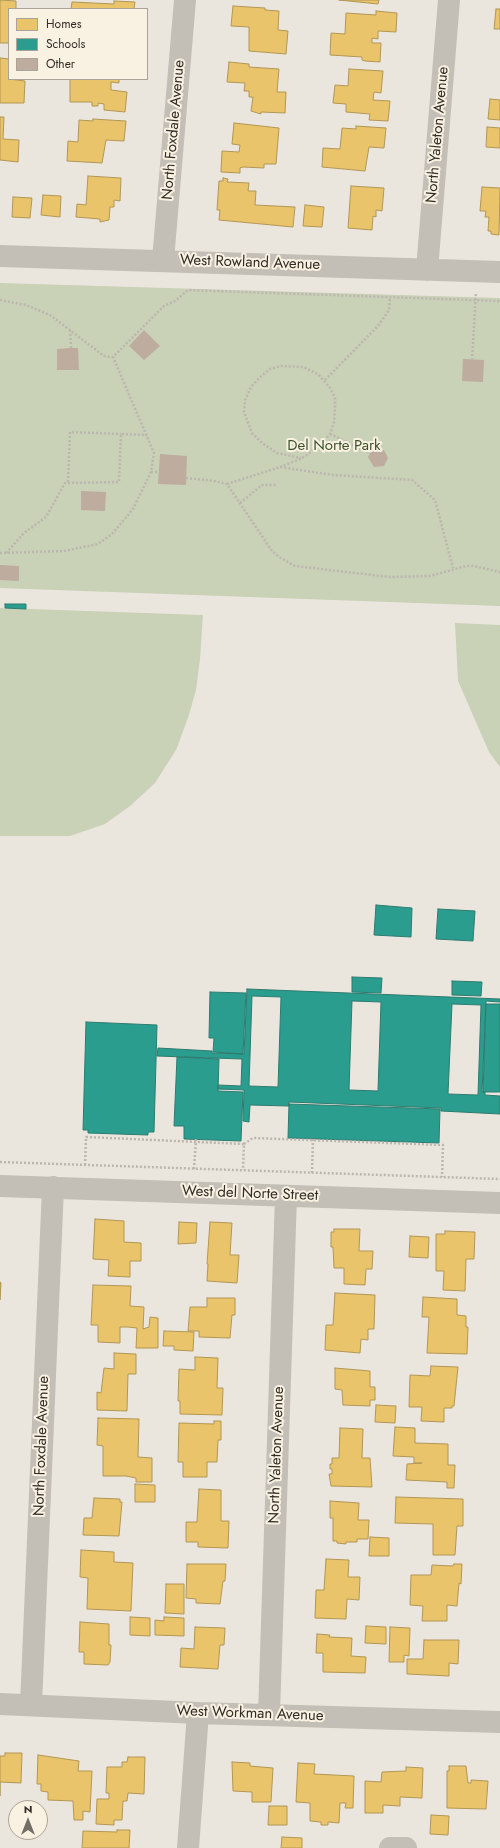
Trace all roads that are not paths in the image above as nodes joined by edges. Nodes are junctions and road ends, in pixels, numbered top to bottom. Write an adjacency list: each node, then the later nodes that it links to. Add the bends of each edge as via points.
1 (185, 0): 4 (street, North Foxdale Avenue)
2 (449, 0): 5 (street, North Yaleton Avenue)
3 (0, 256): 4 (street, West Rowland Avenue)
4 (163, 260): 5 (street, West Rowland Avenue)
5 (427, 270): 6 (street, West Rowland Avenue)
6 (500, 272)
7 (0, 1186): 8 (street, West del Norte Street)
8 (53, 1187): 9 (street, West del Norte Street); 12 (street, North Foxdale Avenue)
9 (286, 1196): 10 (street, West del Norte Street); 14 (street, North Yaleton Avenue)
10 (500, 1203)
11 (0, 1704): 12 (street, West Workman Avenue)
12 (31, 1705): 13 (street, West Workman Avenue)
13 (198, 1712): 14 (street, West Workman Avenue); 16 (street)
14 (268, 1714): 15 (street, West Workman Avenue)
15 (500, 1722)
16 (188, 1848)
17 (390, 1848): 18 (street)
18 (406, 1848)

